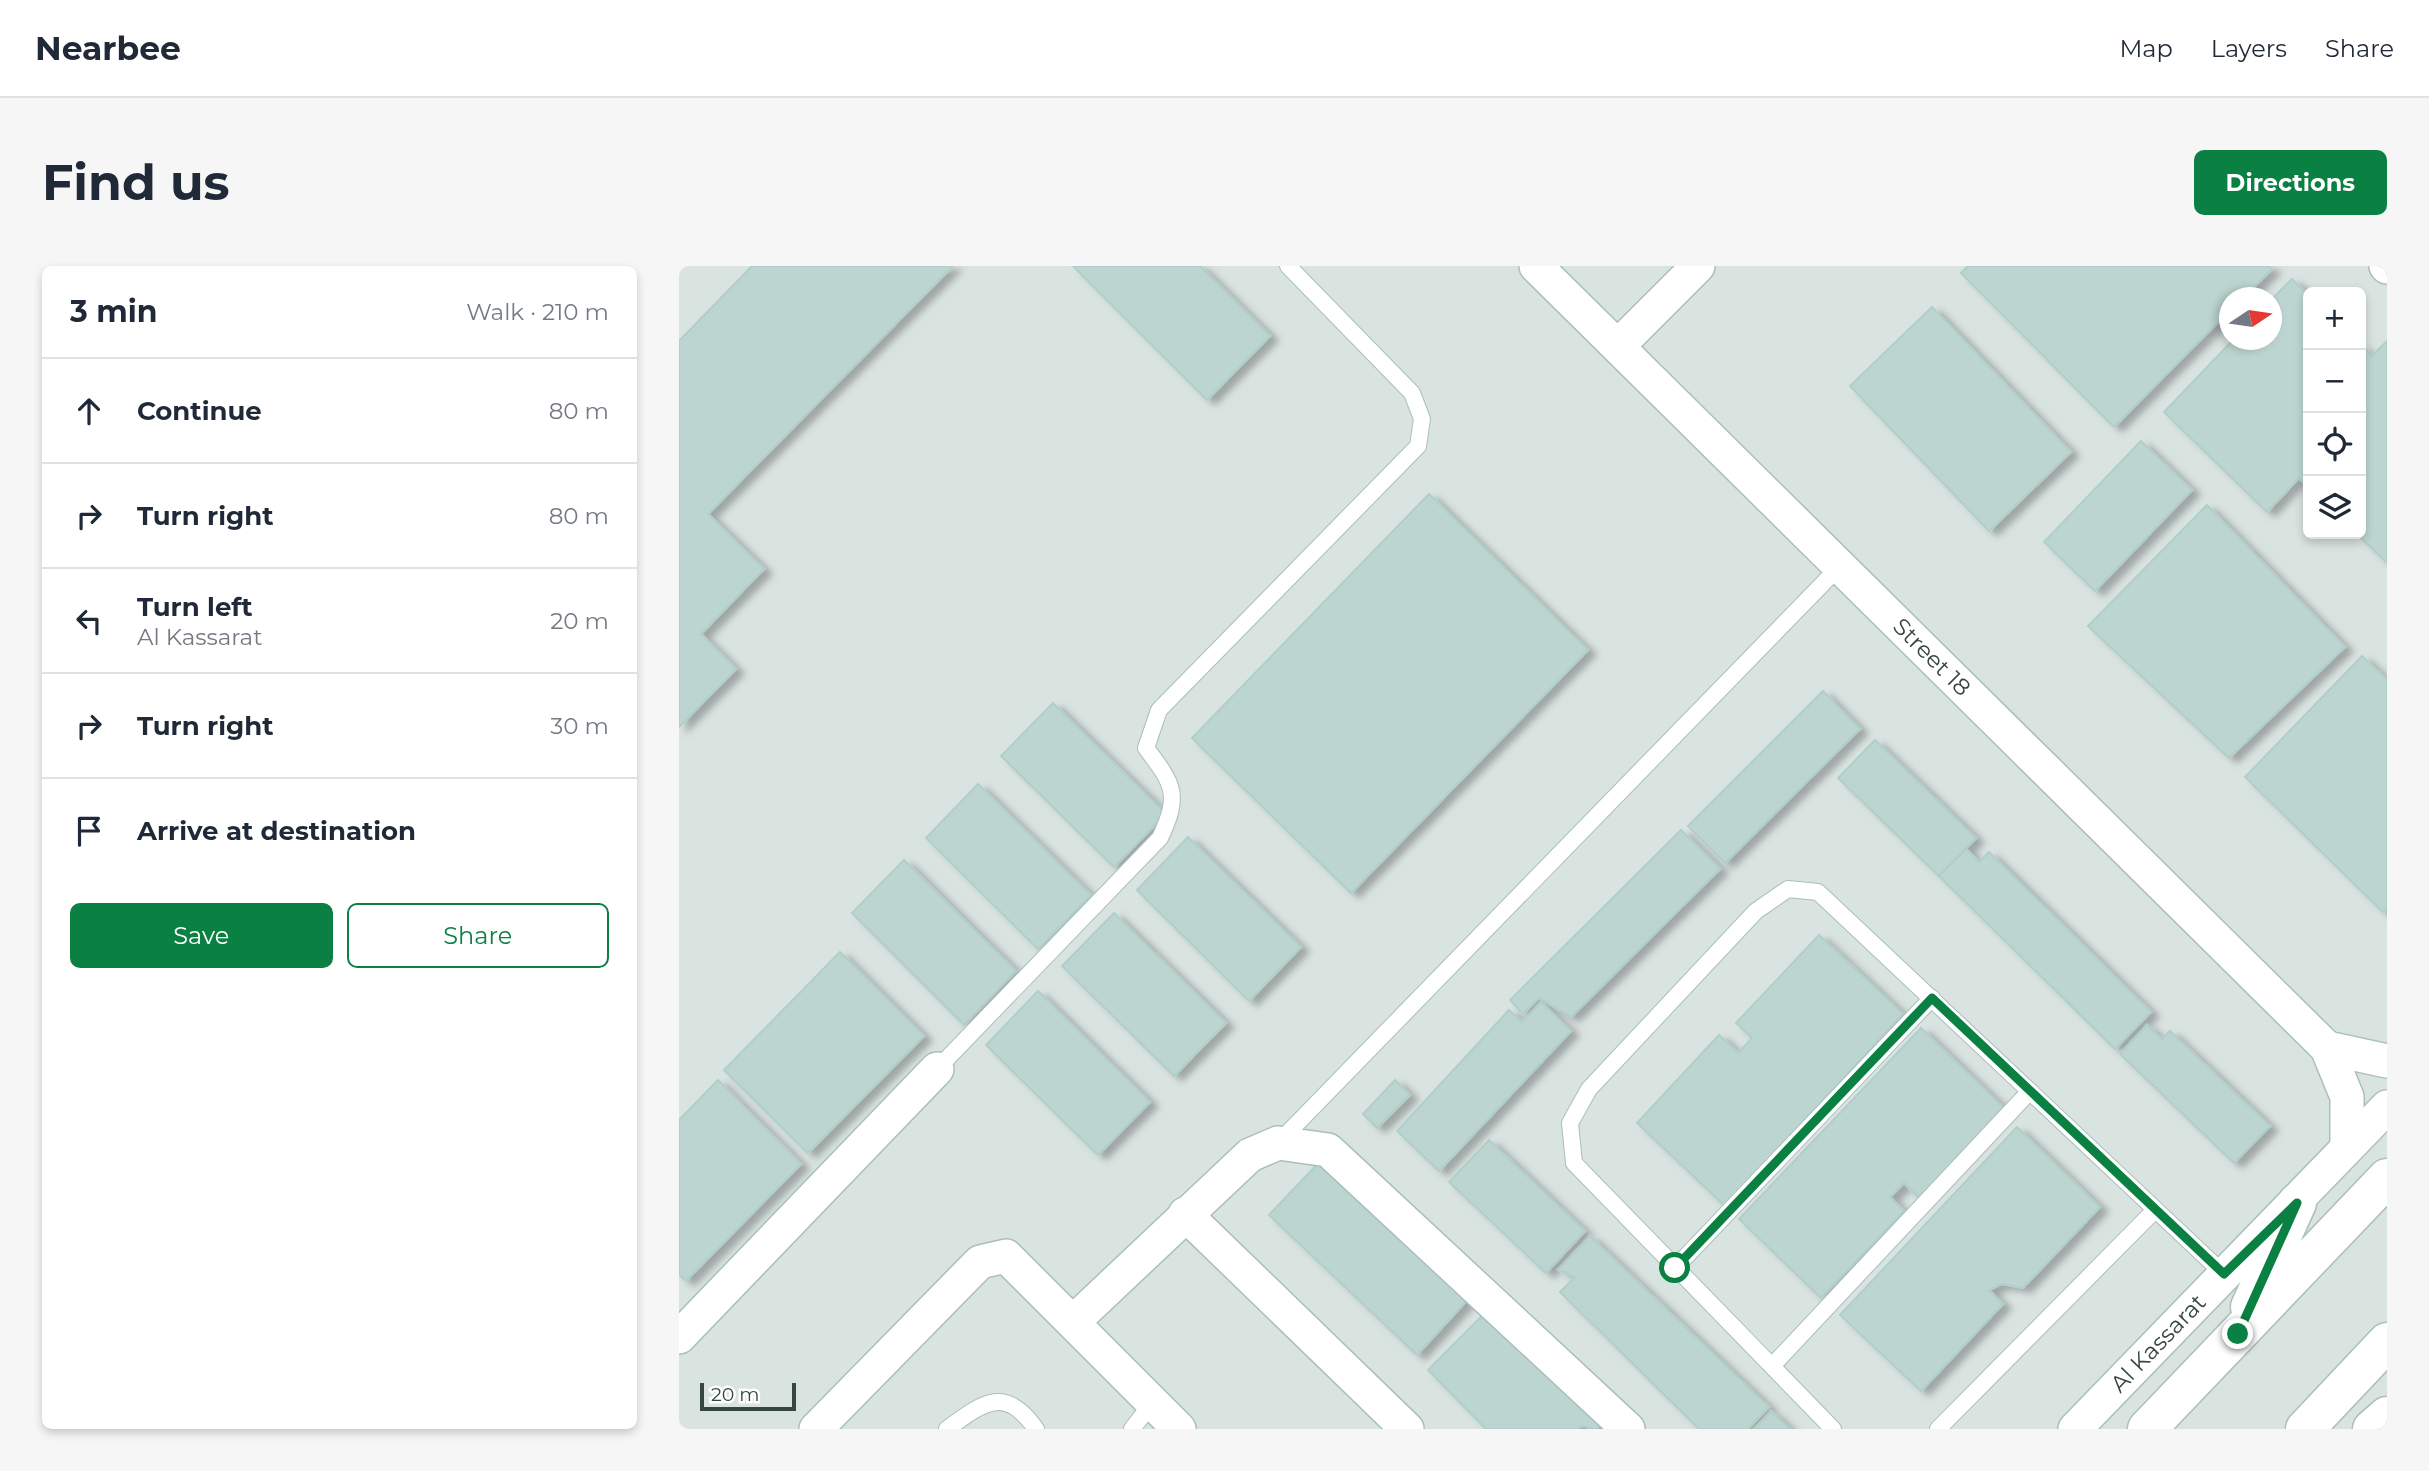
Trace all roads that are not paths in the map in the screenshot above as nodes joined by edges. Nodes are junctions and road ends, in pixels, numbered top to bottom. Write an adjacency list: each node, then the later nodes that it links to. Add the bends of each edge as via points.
1 (1288, 266): 9 (lane, via 1412,393 1422,419 1418,446 1159,710 1146,748 1171,781 1172,814 1160,838)
2 (1536, 266): 4 (street, Street 18)
3 (1698, 266): 4 (street)
4 (1618, 346): 5 (street, Street 18)
5 (1840, 566): 7 (street, Street 18); 12 (lane)
6 (1932, 998): 10 (lane); 18 (lane); 18 (lane, via 1818,892 1788,889 1756,911 1589,1089 1570,1123 1574,1163)
7 (2327, 1048): 8 (street); 13 (street, Street 18, via 2347,1097)
8 (2387, 1061)
9 (937, 1069): 22 (street)
10 (2030, 1091): 16 (lane); 24 (lane)
11 (2387, 1107): 13 (street, Al Kassarat)
12 (1278, 1143): 17 (street, via 1250,1155); 33 (street, via 1328,1150)
13 (2347, 1147): 15 (street, Al Kassarat)
14 (2387, 1178): 21 (street)
15 (2297, 1203): 19 (street, Al Kassarat); 21 (street)
16 (2155, 1210): 19 (lane); 35 (lane)
17 (1185, 1214): 20 (street); 32 (street)
18 (1675, 1268): 24 (lane)
19 (2224, 1274): 36 (street, Al Kassarat)
20 (1073, 1322): 25 (street); 27 (street, via 1006,1256 980,1262)
21 (2238, 1334): 37 (street)
22 (679, 1337)
23 (2387, 1342): 38 (street)
24 (1773, 1365): 34 (lane)
25 (1153, 1402): 30 (lane); 31 (street)
26 (2387, 1416): 39 (street)
27 (816, 1429)
28 (947, 1429): 29 (lane, via 980,1406 1003,1401 1021,1408)
29 (1036, 1429)
30 (1132, 1429)
31 (1179, 1429)
32 (1407, 1429)
33 (1628, 1429)
34 (1833, 1429)
35 (1938, 1429)
36 (2075, 1429)
37 (2147, 1429)
38 (2305, 1429)
39 (2372, 1429)

